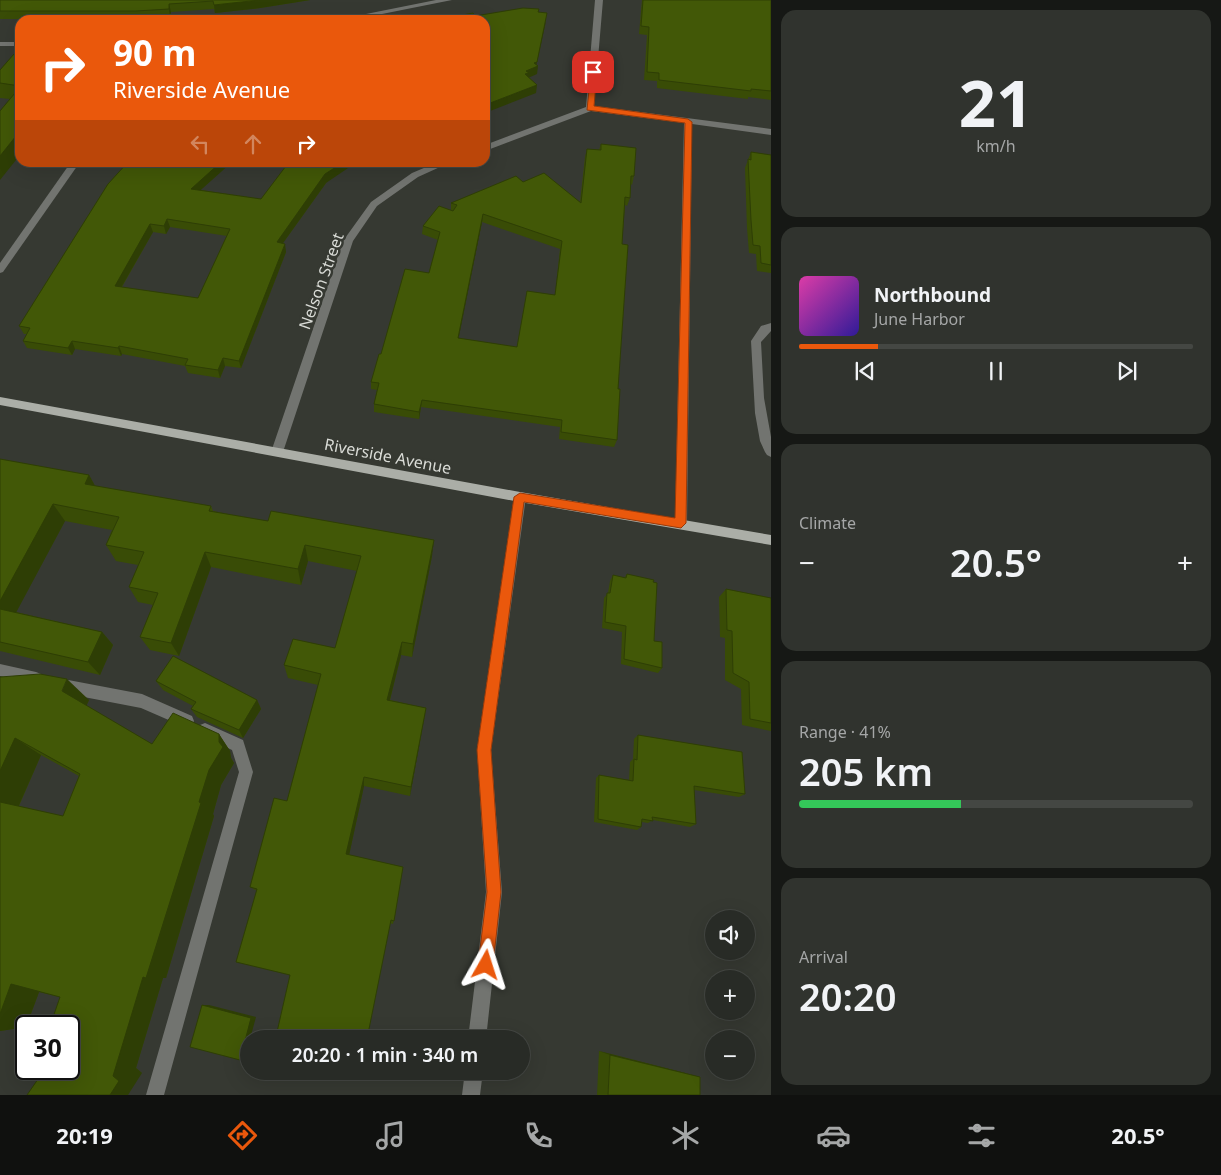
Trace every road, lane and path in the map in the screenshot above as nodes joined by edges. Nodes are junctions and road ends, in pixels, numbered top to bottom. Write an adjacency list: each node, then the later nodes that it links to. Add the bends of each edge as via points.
1 (448, 0): 3 (street)
2 (599, 0): 6 (street)
3 (367, 15)
4 (0, 44): 5 (street)
5 (15, 44)
6 (590, 108): 7 (street); 9 (street)
7 (688, 122): 8 (street); 18 (street)
8 (771, 132)
9 (490, 146)
10 (72, 167): 12 (street)
11 (434, 167): 15 (street, Nelson Street, via 414,175 374,204 348,241)
12 (0, 270)
13 (771, 327): 16 (street, via 764,330 756,341 762,426)
14 (0, 401): 15 (main road, Riverside Avenue)
15 (277, 452): 17 (main road, Riverside Avenue)
16 (771, 452)
17 (520, 497): 18 (main road, Riverside Avenue); 21 (street, via 484,750 494,892)
18 (681, 523): 19 (main road, Riverside Avenue)
19 (771, 540)
20 (0, 670): 23 (street, via 142,701 238,745 246,772)
21 (478, 1030)
22 (473, 1080): 24 (street)
23 (155, 1095)
24 (471, 1095)

